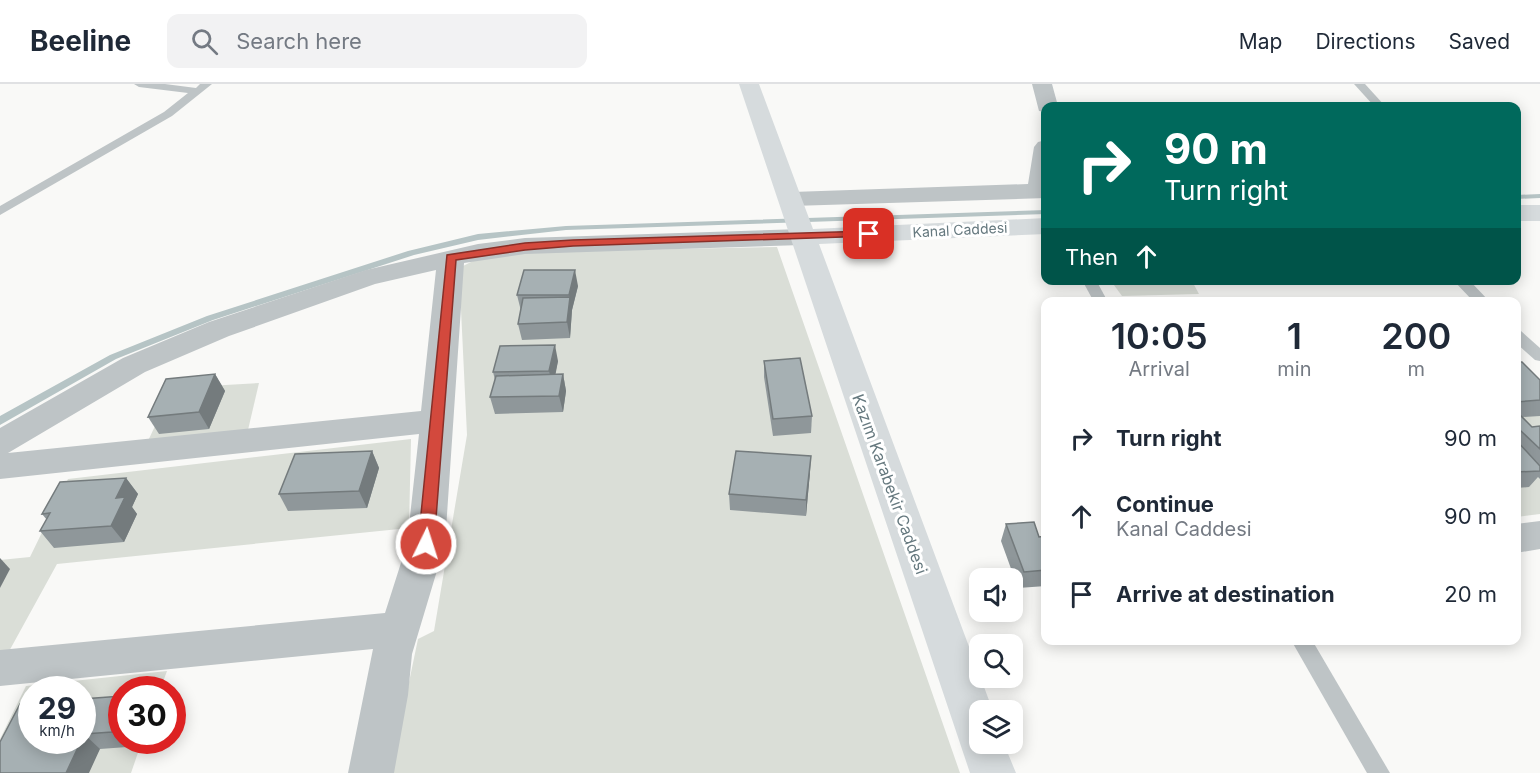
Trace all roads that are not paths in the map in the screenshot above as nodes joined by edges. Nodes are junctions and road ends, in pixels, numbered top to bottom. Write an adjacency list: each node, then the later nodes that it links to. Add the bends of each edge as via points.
1 (139, 84): 5 (lane)
2 (749, 84): 12 (street, Kazım Karabekir Caddesi)
3 (1042, 84): 6 (street)
4 (1359, 84): 7 (lane)
5 (202, 88): 9 (lane, via 168,114)
6 (1046, 102)
7 (1376, 102)
8 (1041, 191): 12 (street)
9 (0, 211)
10 (1521, 213): 11 (street)
11 (1540, 213)
12 (797, 218): 13 (street, Kanal Caddesi); 14 (street); 27 (street, Kazım Karabekir Caddesi)
13 (1041, 226)
14 (451, 258): 19 (street); 20 (street, via 366,278 219,329 134,365)
15 (1465, 285): 16 (lane)
16 (1478, 297)
17 (1521, 339): 18 (lane)
18 (1540, 356)
19 (437, 421): 21 (street); 24 (street, via 426,544)
20 (0, 443)
21 (0, 466)
22 (1540, 535): 23 (street)
23 (1521, 538)
24 (401, 629): 26 (street); 29 (street, via 392,654)
25 (1304, 645): 31 (lane)
26 (0, 668)
27 (969, 705)
28 (986, 754): 30 (street)
29 (371, 773)
30 (993, 773)
31 (1379, 773)

